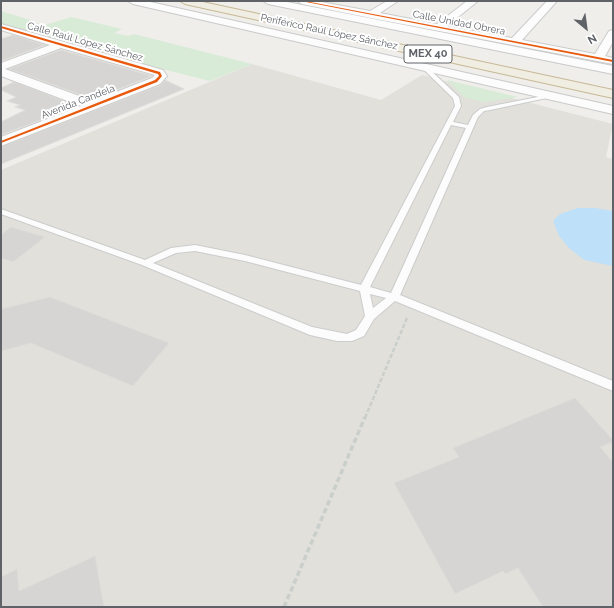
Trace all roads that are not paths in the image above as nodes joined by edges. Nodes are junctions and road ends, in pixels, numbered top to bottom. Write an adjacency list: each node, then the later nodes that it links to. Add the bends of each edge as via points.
1 (133, 1): 22 (main road)
2 (185, 1): 27 (highway, Periférico Raúl López Sánchez / MEX 40)
3 (215, 1): 26 (highway, Periférico Raúl López Sánchez / MEX 40)
4 (268, 1): 11 (main road, Periférico Raúl López Sánchez)
5 (392, 1): 9 (street)
6 (473, 1): 13 (street)
7 (552, 1): 17 (street)
8 (310, 2): 9 (street, Calle Unidad Obrera)
9 (371, 15): 10 (street, Calle Unidad Obrera)
10 (415, 24): 11 (main road); 13 (street, Calle Unidad Obrera)
11 (385, 25): 23 (main road, Periférico Raúl López Sánchez)
12 (1, 27): 14 (street, Calle Raúl López Sánchez)
13 (438, 28): 17 (street, Calle Unidad Obrera)
14 (13, 30): 16 (street); 18 (street, Calle Raúl López Sánchez)
15 (613, 33): 19 (street)
16 (1, 35)
17 (515, 42): 19 (street, Calle Unidad Obrera)
18 (61, 44): 21 (street); 25 (street, Calle Raúl López Sánchez, via 159,73)
19 (598, 58): 20 (street, Calle Unidad Obrera)
20 (613, 61)
21 (1, 67)
22 (424, 67): 28 (main road); 31 (lane, via 456,97 458,106)
23 (613, 70)
24 (1, 72): 29 (street)
25 (161, 78): 29 (street, Avenida Candela)
26 (613, 85)
27 (613, 94)
28 (552, 96): 30 (main road); 32 (lane, via 482,110 475,116)
29 (94, 106): 33 (street, Avenida Candela)
30 (613, 110)
31 (449, 123): 32 (lane); 36 (lane)
32 (470, 127): 37 (lane)
33 (1, 142)
34 (1, 211): 35 (lane)
35 (145, 263): 36 (lane, via 174,250 195,248 245,258); 38 (lane, via 310,331 348,338 360,333)
36 (364, 289): 37 (lane); 38 (lane)
37 (394, 297): 38 (lane); 39 (lane)
38 (370, 316)
39 (613, 386)

